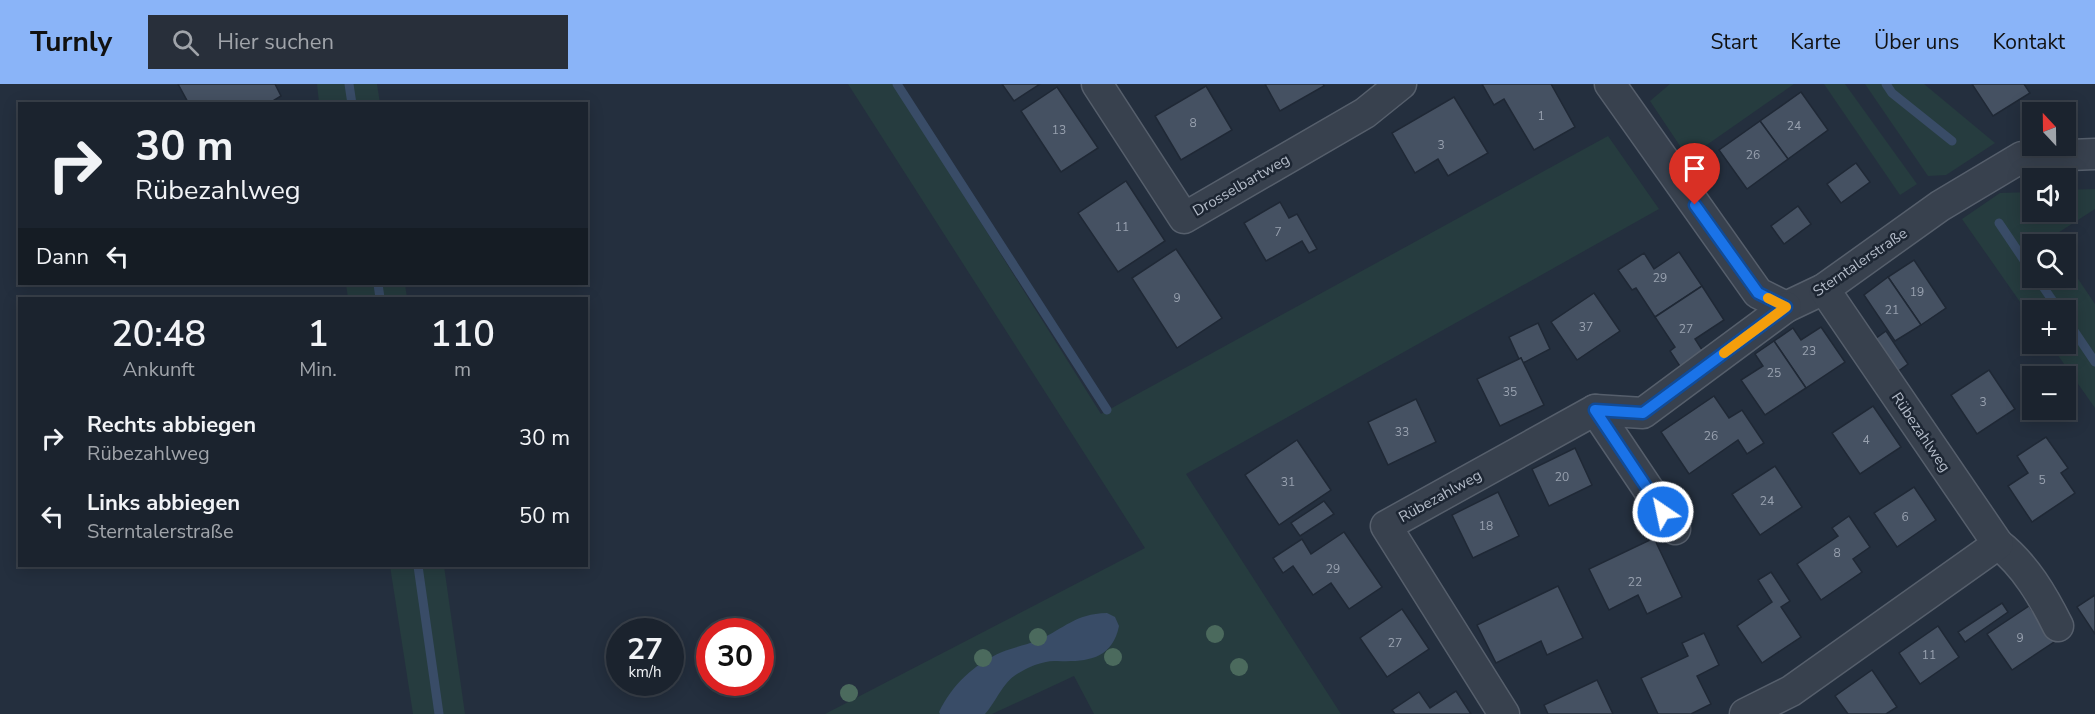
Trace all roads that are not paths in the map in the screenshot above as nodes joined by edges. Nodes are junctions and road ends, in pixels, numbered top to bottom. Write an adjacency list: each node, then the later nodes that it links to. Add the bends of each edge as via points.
1 (1097, 84): 2 (street, Drosselbartweg, via 1184,218 1365,113)
2 (1401, 84)
3 (1610, 84): 6 (street, via 1758,293)
4 (2095, 154): 5 (street, Sterntalerstraße, via 2022,157 1940,206)
5 (1824, 289): 6 (street, Sterntalerstraße); 9 (street, Rübezahlweg)
6 (1786, 307): 7 (street, via 1643,413)
7 (1595, 410): 8 (street); 11 (street, Rübezahlweg, via 1386,526)
8 (1675, 529)
9 (1998, 544): 10 (street, Rübezahlweg, via 2012,555 2039,591); 12 (street, via 1791,691)
10 (2058, 626)
11 (1504, 714)
12 (1745, 714)

